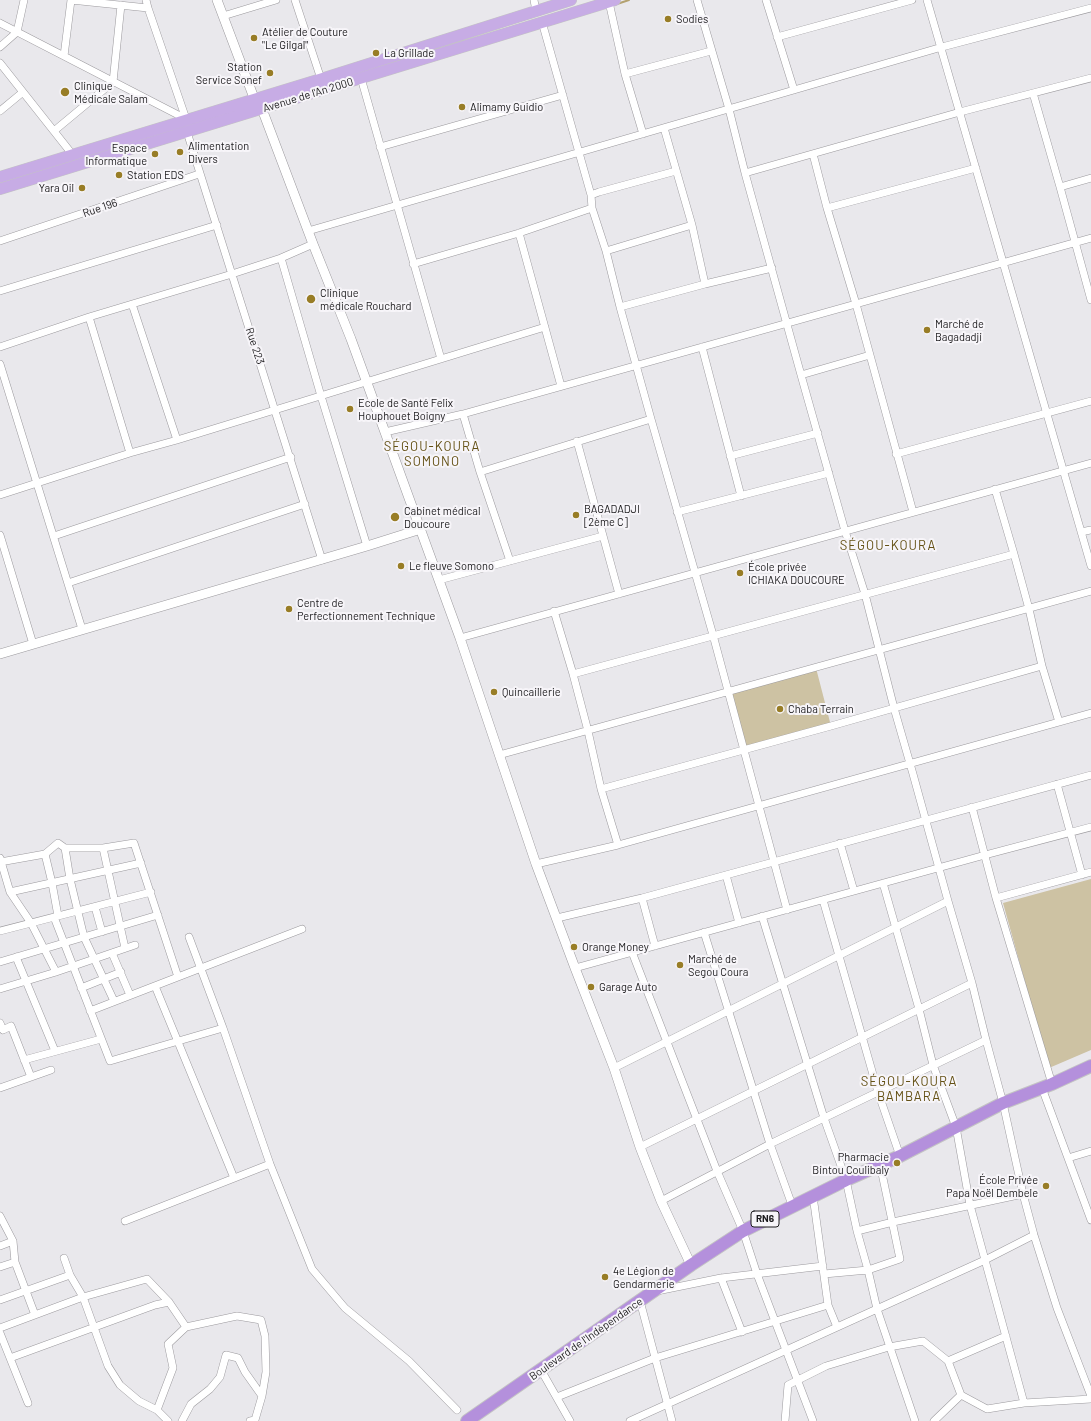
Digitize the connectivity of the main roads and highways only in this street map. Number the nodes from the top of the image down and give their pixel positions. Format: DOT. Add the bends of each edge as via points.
graph roads {
  1 [pos="571,0"];
  2 [pos="612,1"];
  3 [pos="535,5"];
  4 [pos="0,177"];
  5 [pos="0,189"];
  6 [pos="1091,1066"];
  7 [pos="467,1421"];
  1 -- 3 [label="main road, Avenue de l'An 2000"];
  2 -- 5 [label="main road, Avenue de l'An 2000"];
  3 -- 4 [label="main road, Avenue de l'An 2000" via="321,79"];
  6 -- 7 [label="highway, Boulevard de l'Indépendance / RN6" via="1004,1103 742,1231"];
}
